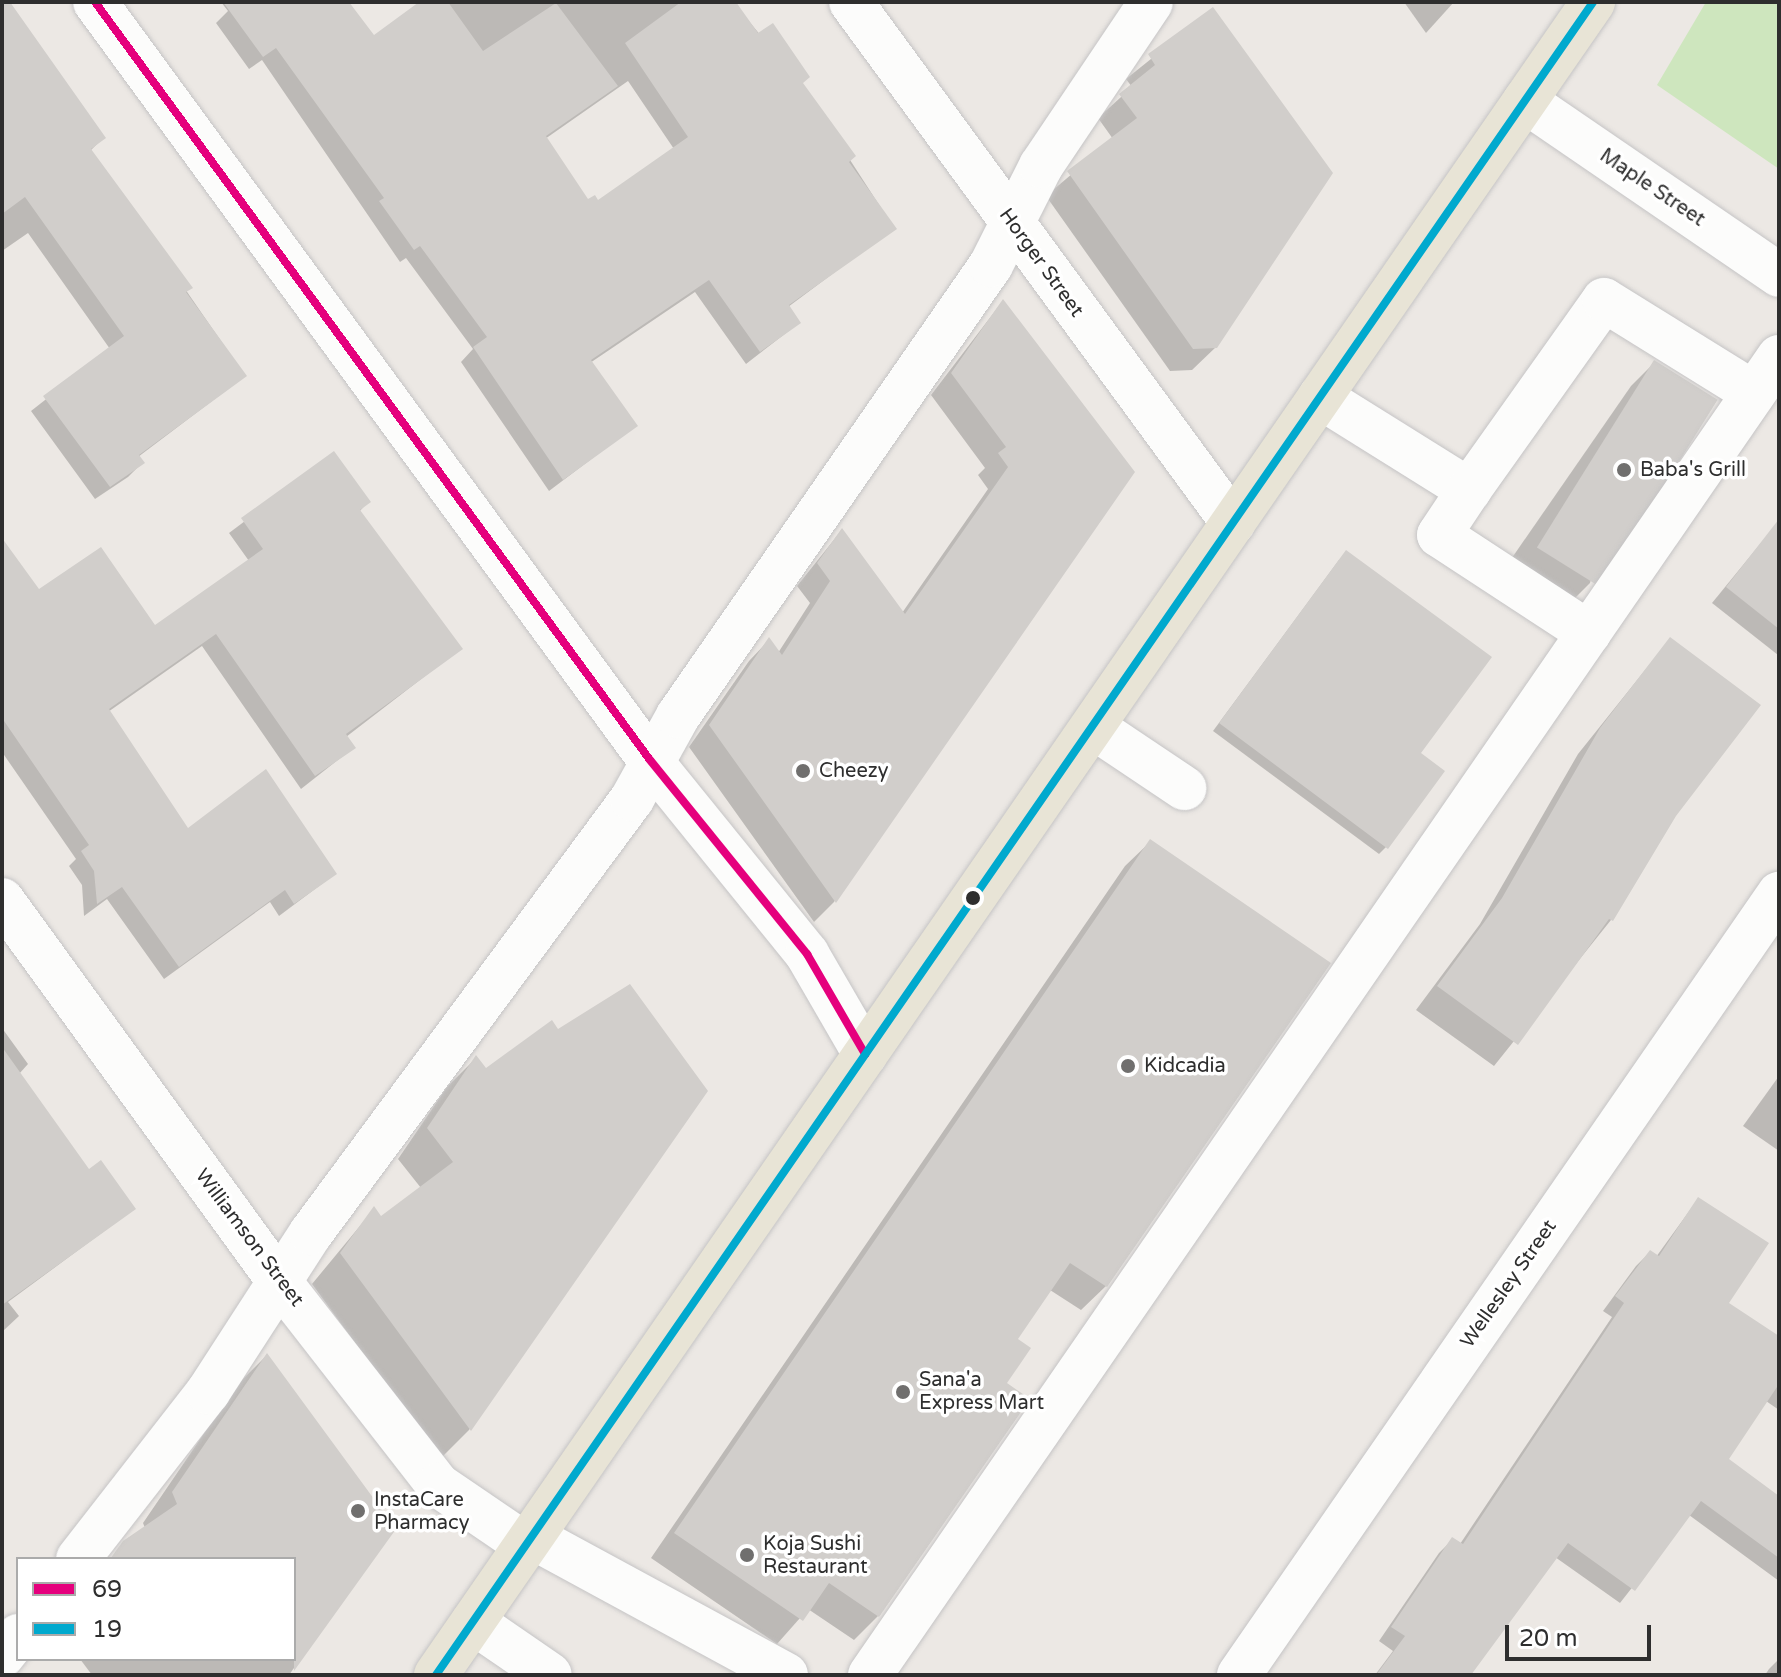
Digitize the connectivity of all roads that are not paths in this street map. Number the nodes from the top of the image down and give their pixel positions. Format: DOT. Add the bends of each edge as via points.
graph roads {
  1 [pos="95,2"];
  2 [pos="851,2"];
  3 [pos="1151,2"];
  4 [pos="1593,2"];
  5 [pos="1525,101"];
  6 [pos="1013,223"];
  7 [pos="1779,275"];
  8 [pos="1779,357"];
  9 [pos="1754,393"];
  10 [pos="1320,397"];
  11 [pos="1469,490"];
  12 [pos="1233,523"];
  13 [pos="1589,633"];
  14 [pos="1093,727"];
  15 [pos="650,760"];
  16 [pos="1184,788"];
  17 [pos="1779,894"];
  18 [pos="2,900"];
  19 [pos="865,1054"];
  20 [pos="280,1282"];
  21 [pos="529,1541"];
  22 [pos="80,1557"];
  23 [pos="473,1622"];
  24 [pos="16,1638"];
  25 [pos="2,1656"];
  26 [pos="436,1675"];
  27 [pos="550,1675"];
  28 [pos="786,1675"];
  29 [pos="870,1675"];
  30 [pos="1239,1675"];
  1 -- 15 [label="street"];
  2 -- 6 [label="street, Horger Street"];
  3 -- 6 [label="street" via="1041,166"];
  4 -- 5 [label="main road"];
  5 -- 7 [label="street, Maple Street"];
  5 -- 10 [label="main road"];
  6 -- 12 [label="street, Horger Street"];
  6 -- 15 [label="street" via="991,265"];
  8 -- 9 [label="street"];
  9 -- 11 [label="street" via="1604,300"];
  9 -- 13 [label="street"];
  10 -- 11 [label="street"];
  10 -- 12 [label="main road"];
  11 -- 13 [label="street" via="1439,535"];
  12 -- 14 [label="main road"];
  13 -- 29 [label="street"];
  14 -- 16 [label="street"];
  14 -- 19 [label="main road"];
  15 -- 19 [label="street" via="807,954"];
  15 -- 20 [label="street" via="632,799"];
  17 -- 30 [label="street, Wellesley Street"];
  18 -- 20 [label="street, Williamson Street"];
  19 -- 21 [label="main road"];
  20 -- 21 [label="street, Williamson Street" via="438,1485"];
  20 -- 22 [label="street" via="208,1392"];
  21 -- 23 [label="main road"];
  21 -- 28 [label="street, Williamson Street"];
  23 -- 26 [label="main road"];
  23 -- 27 [label="street"];
  24 -- 25 [label="street"];
}
